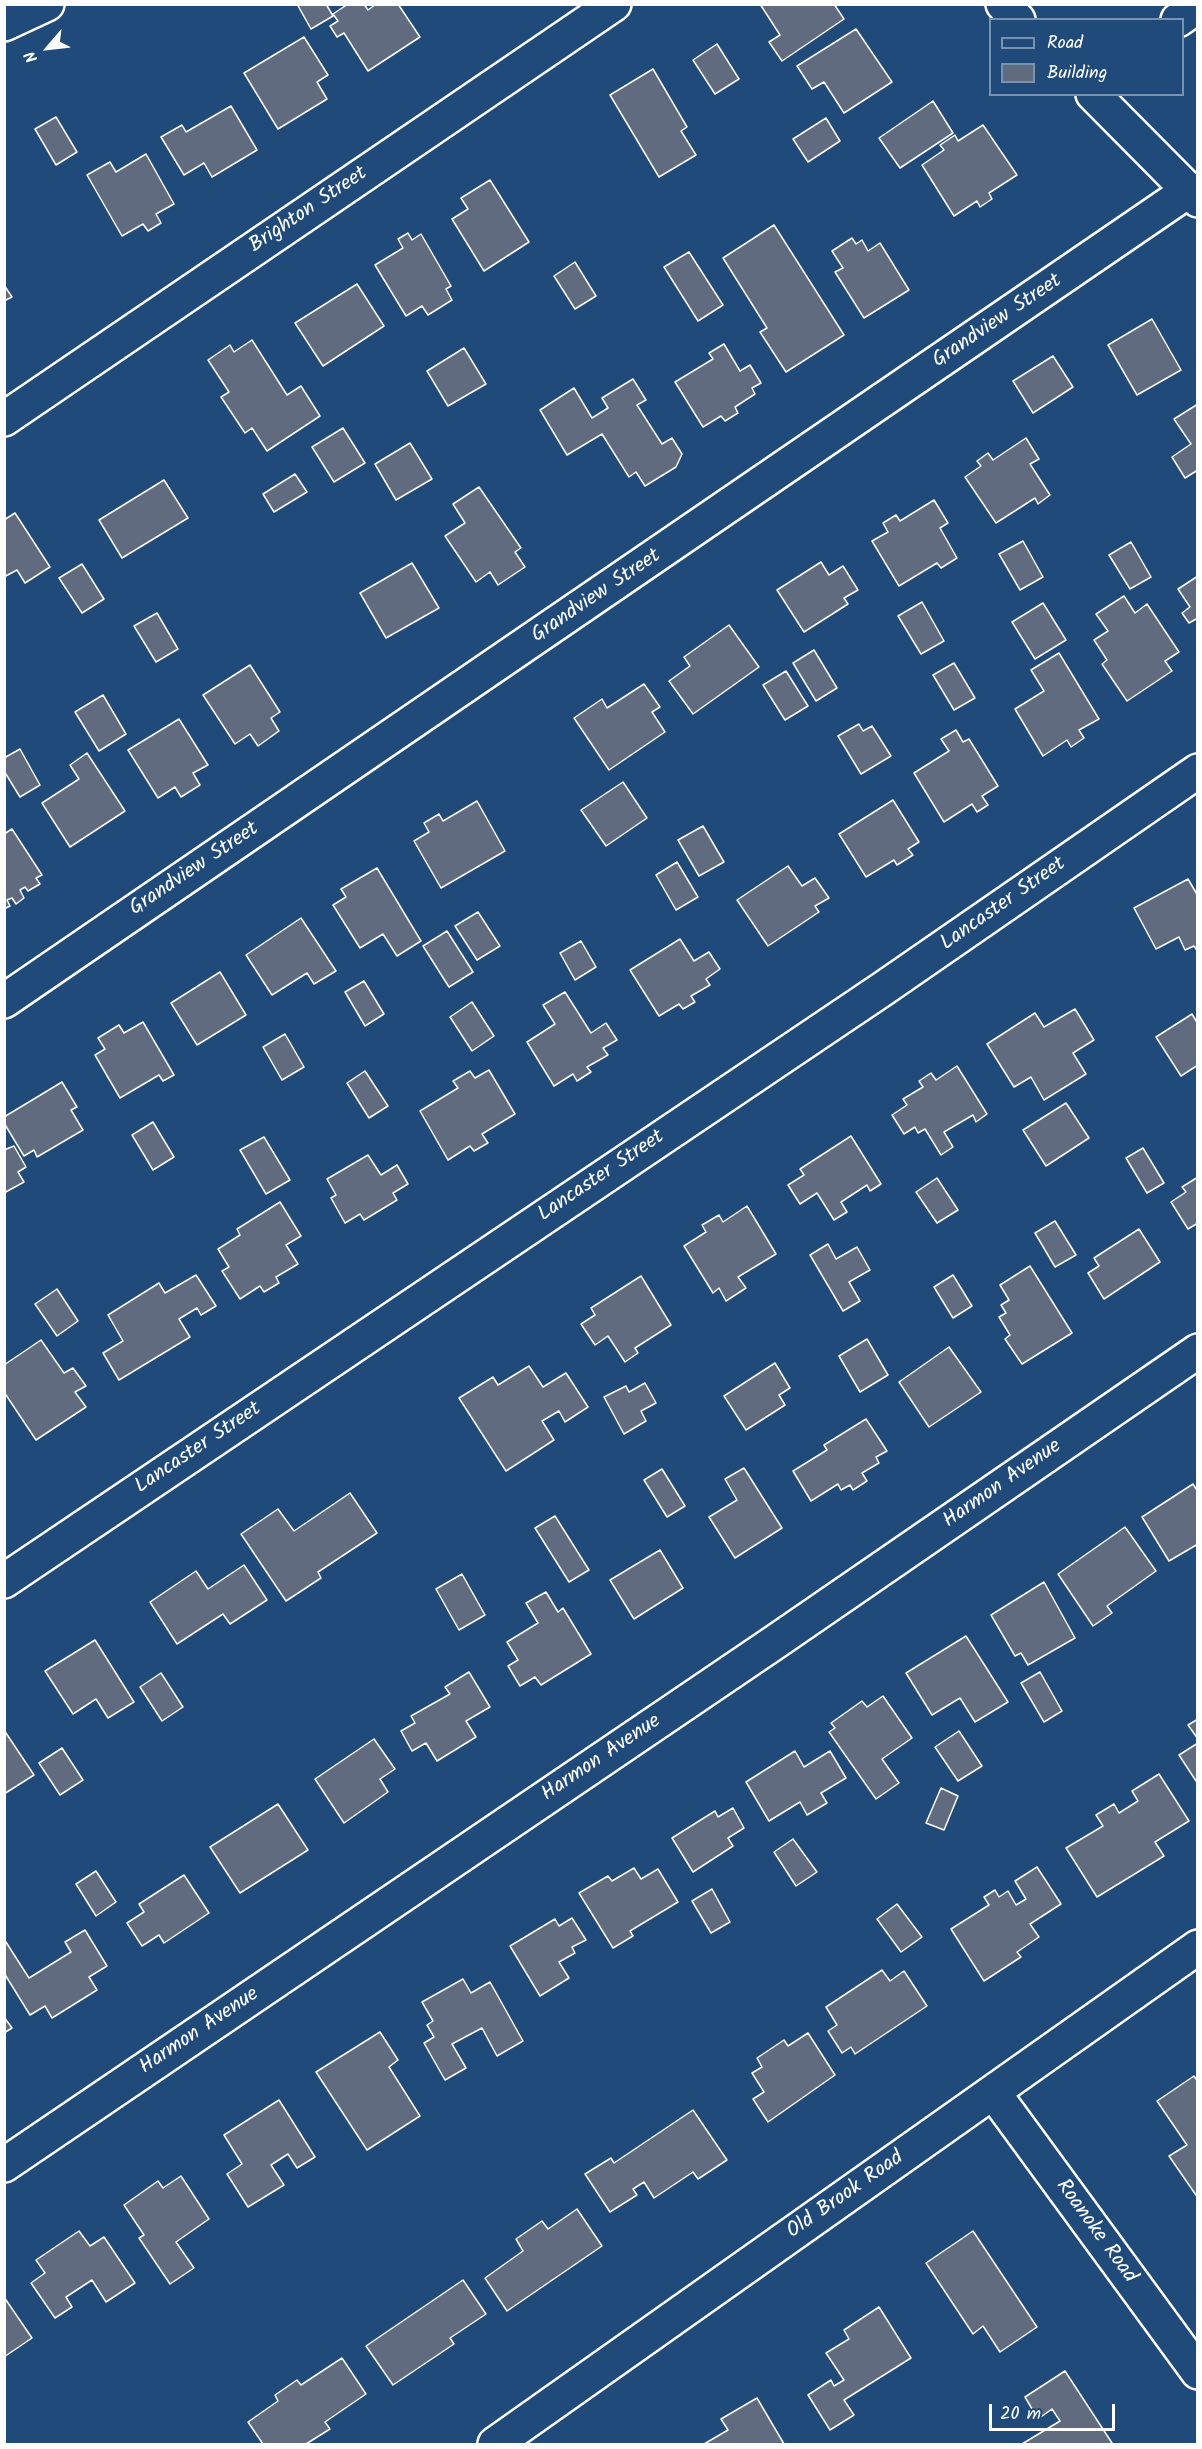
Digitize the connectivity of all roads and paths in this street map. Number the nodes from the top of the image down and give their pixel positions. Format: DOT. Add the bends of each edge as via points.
graph roads {
  1 [pos="47,4"];
  2 [pos="614,4"];
  3 [pos="1003,4"];
  4 [pos="1197,6"];
  5 [pos="1016,18"];
  6 [pos="1181,18"];
  7 [pos="4,24"];
  8 [pos="1095,96"];
  9 [pos="1193,196"];
  10 [pos="4,419"];
  11 [pos="1197,771"];
  12 [pos="4,1001"];
  13 [pos="1197,1351"];
  14 [pos="4,1581"];
  15 [pos="1197,1947"];
  16 [pos="993,2092"];
  17 [pos="4,2165"];
  18 [pos="1197,2372"];
  19 [pos="495,2445"];
  1 -- 7 [label="street"];
  2 -- 10 [label="street, Brighton Street"];
  3 -- 5 [label="street"];
  4 -- 6 [label="street"];
  8 -- 9 [label="street"];
  9 -- 12 [label="street, Grandview Street"];
  11 -- 14 [label="street, Lancaster Street" via="874,995"];
  13 -- 17 [label="street, Harmon Avenue"];
  15 -- 16 [label="street, Old Brook Road"];
  16 -- 18 [label="street, Roanoke Road"];
  16 -- 19 [label="street, Old Brook Road"];
}
